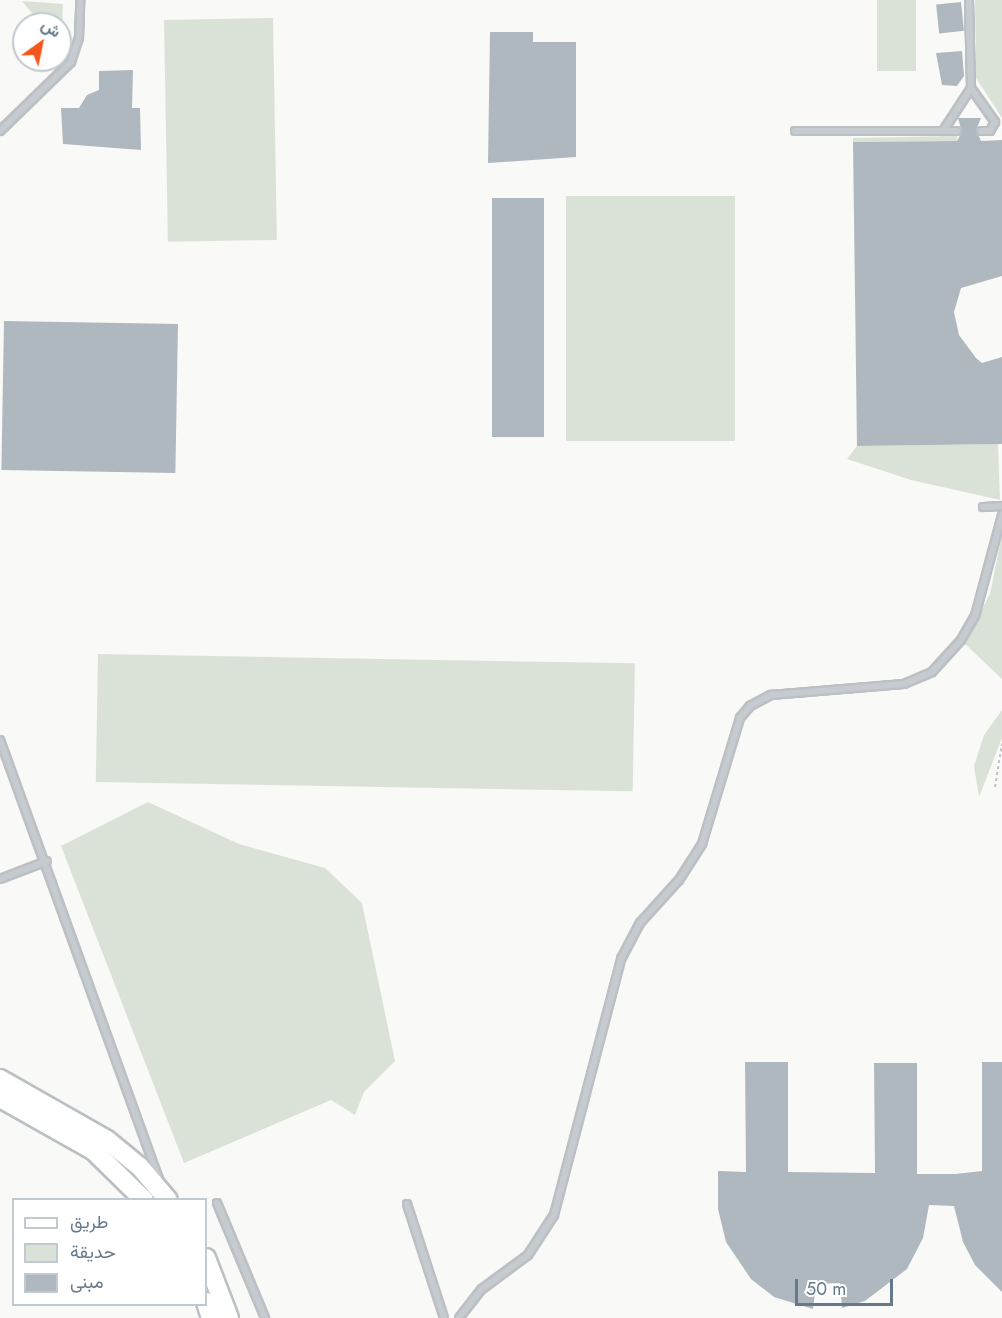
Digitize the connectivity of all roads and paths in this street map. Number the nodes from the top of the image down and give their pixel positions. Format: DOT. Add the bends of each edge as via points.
graph roads {
  1 [pos="80,0"];
  2 [pos="969,0"];
  3 [pos="971,88"];
  4 [pos="0,130"];
  5 [pos="981,130"];
  6 [pos="795,131"];
  7 [pos="943,131"];
  8 [pos="957,131"];
  9 [pos="1002,506"];
  10 [pos="983,507"];
  11 [pos="1002,515"];
  12 [pos="0,740"];
  13 [pos="1002,744"];
  14 [pos="995,787"];
  15 [pos="47,861"];
  16 [pos="0,879"];
  17 [pos="0,1079"];
  18 [pos="0,1098"];
  19 [pos="142,1198"];
  20 [pos="167,1198"];
  21 [pos="217,1203"];
  22 [pos="407,1204"];
  23 [pos="207,1261"];
  24 [pos="229,1318"];
  25 [pos="265,1318"];
  26 [pos="444,1318"];
  27 [pos="459,1318"];
  1 -- 4 [label="lane" via="79,38 71,62"];
  2 -- 3 [label="lane"];
  3 -- 5 [label="lane" via="995,122 990,130"];
  3 -- 7 [label="lane"];
  6 -- 7 [label="lane"];
  7 -- 8 [label="lane"];
  9 -- 10 [label="lane"];
  11 -- 27 [label="lane" via="975,616 961,640 926,676 904,684 771,695 750,706 740,718 702,844 679,880 640,922 621,959 554,1215 528,1255 482,1289"];
  12 -- 15 [label="lane"];
  13 -- 14 [label="path"];
  15 -- 16 [label="lane"];
  15 -- 20 [label="lane"];
  17 -- 20 [label="main road" via="107,1140"];
  18 -- 19 [label="main road" via="94,1151"];
  21 -- 25 [label="lane"];
  22 -- 26 [label="lane"];
  23 -- 24 [label="main road"];
}
